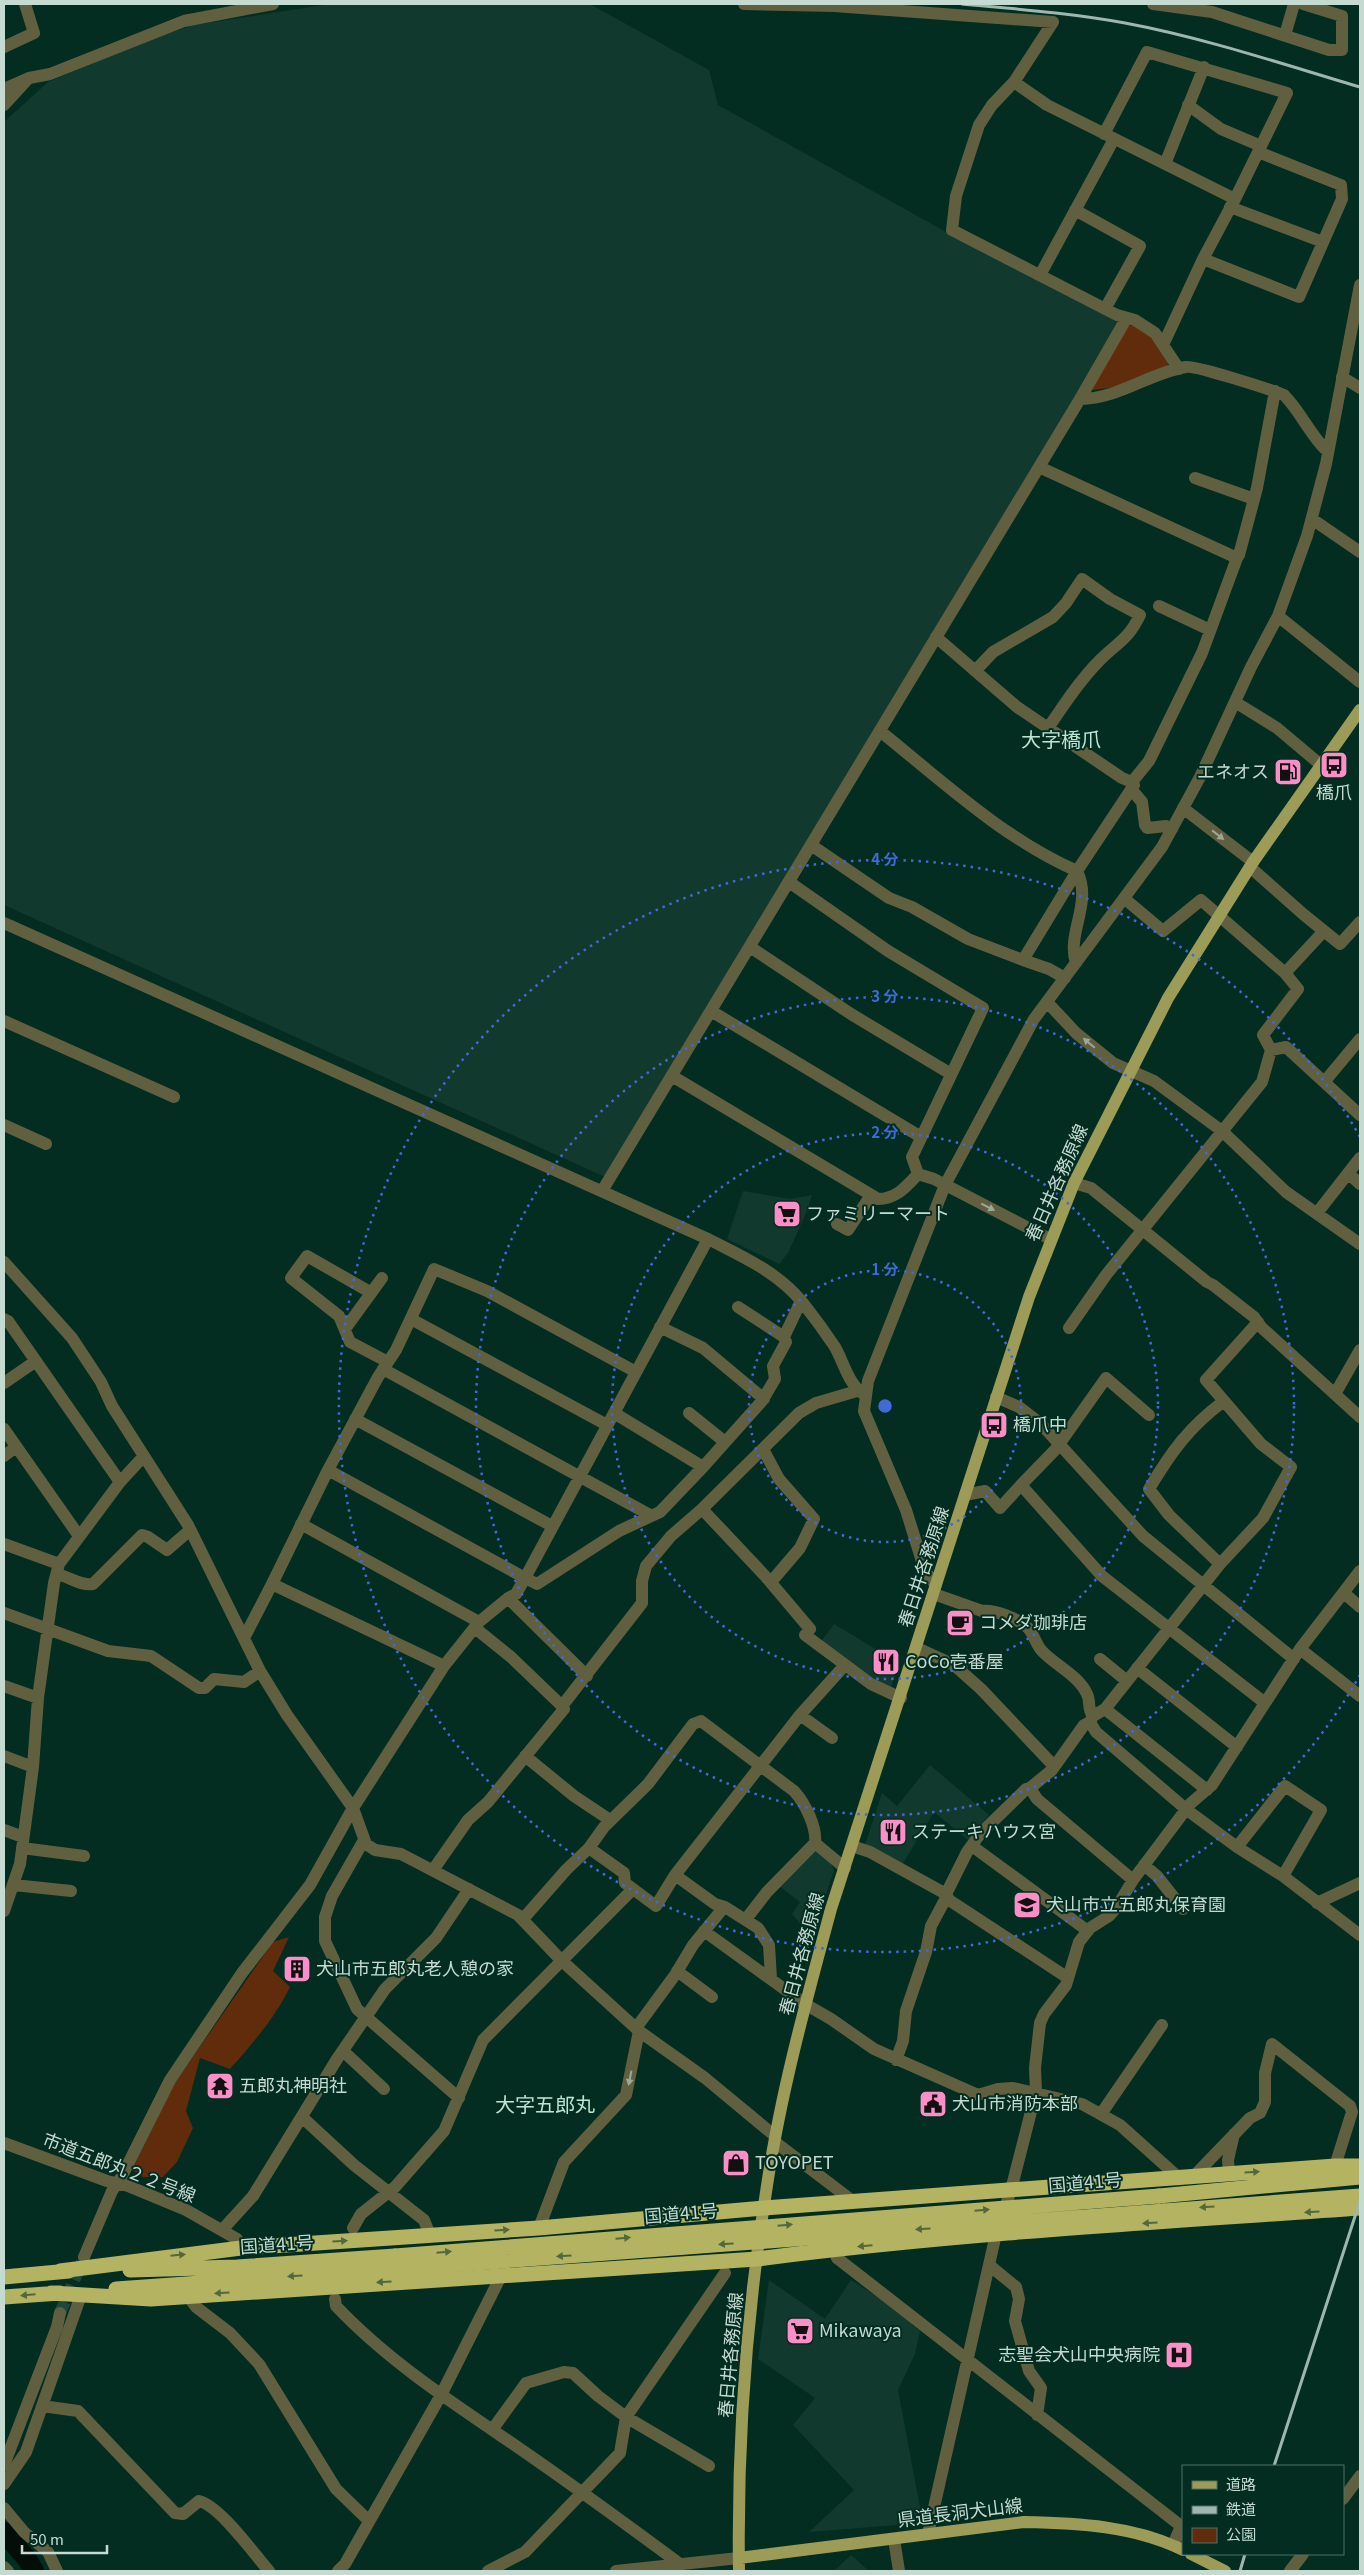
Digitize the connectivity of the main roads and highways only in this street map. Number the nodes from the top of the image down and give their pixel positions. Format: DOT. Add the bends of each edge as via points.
graph roads {
  1 [pos="1360,710"];
  2 [pos="1360,2166"];
  3 [pos="1360,2177"];
  4 [pos="1360,2196"];
  5 [pos="764,2208"];
  6 [pos="1360,2208"];
  7 [pos="757,2259"];
  8 [pos="396,2262"];
  9 [pos="60,2272"];
  10 [pos="4,2277"];
  11 [pos="51,2294"];
  12 [pos="4,2297"];
  13 [pos="1178,2547"];
  14 [pos="1193,2555"];
  15 [pos="739,2558"];
  16 [pos="740,2571"];
  17 [pos="1226,2571"];
  1 -- 5 [label="main road, 春日井各務原線" via="1252,865 1168,998 1129,1070 1050,1239 845,1868 805,2004 775,2139"];
  5 -- 2 [label="highway, one-way"];
  8 -- 3 [label="highway, 国道41号, one-way, bridge"];
  4 -- 8 [label="highway, 国道41号, one-way, bridge"];
  5 -- 7 [label="main road, 春日井各務原線"];
  9 -- 5 [label="highway, one-way" via="241,2248 540,2228"];
  6 -- 7 [label="highway, one-way" via="996,2234"];
  7 -- 11 [label="highway, one-way" via="151,2299"];
  7 -- 15 [label="main road, 春日井各務原線" via="749,2321 741,2447"];
  8 -- 9 [label="highway, 国道41号"];
  8 -- 11 [label="highway, 国道41号, one-way"];
  9 -- 10 [label="highway, 国道41号"];
  11 -- 12 [label="highway, 国道41号, one-way"];
  13 -- 15 [label="main road, 県道長洞犬山線" via="1124,2531 1070,2523 1024,2522"];
  14 -- 17 [label="main road"];
  15 -- 16 [label="main road, 春日井各務原線"];
}
